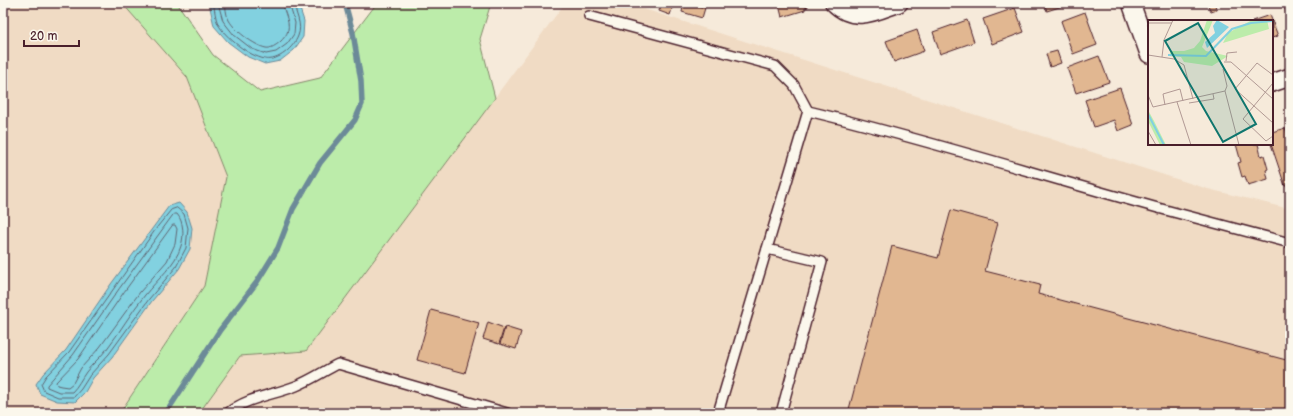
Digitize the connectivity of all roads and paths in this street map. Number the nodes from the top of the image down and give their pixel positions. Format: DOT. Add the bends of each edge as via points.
graph roads {
  1 [pos="834,3"];
  2 [pos="899,3"];
  3 [pos="1131,3"];
  4 [pos="589,16"];
  5 [pos="1148,51"];
  6 [pos="1290,77"];
  7 [pos="1273,83"];
  8 [pos="808,111"];
  9 [pos="1290,243"];
  10 [pos="767,249"];
  11 [pos="228,413"];
  12 [pos="507,413"];
  13 [pos="718,413"];
  14 [pos="781,413"];
  1 -- 2 [label="street" via="842,10 859,16"];
  3 -- 5 [label="street"];
  4 -- 8 [label="lane" via="775,66 794,85"];
  6 -- 7 [label="street"];
  8 -- 9 [label="lane"];
  8 -- 10 [label="lane"];
  10 -- 13 [label="lane"];
  10 -- 14 [label="lane" via="822,262"];
  11 -- 12 [label="lane" via="252,400 296,386 338,364"];
}
